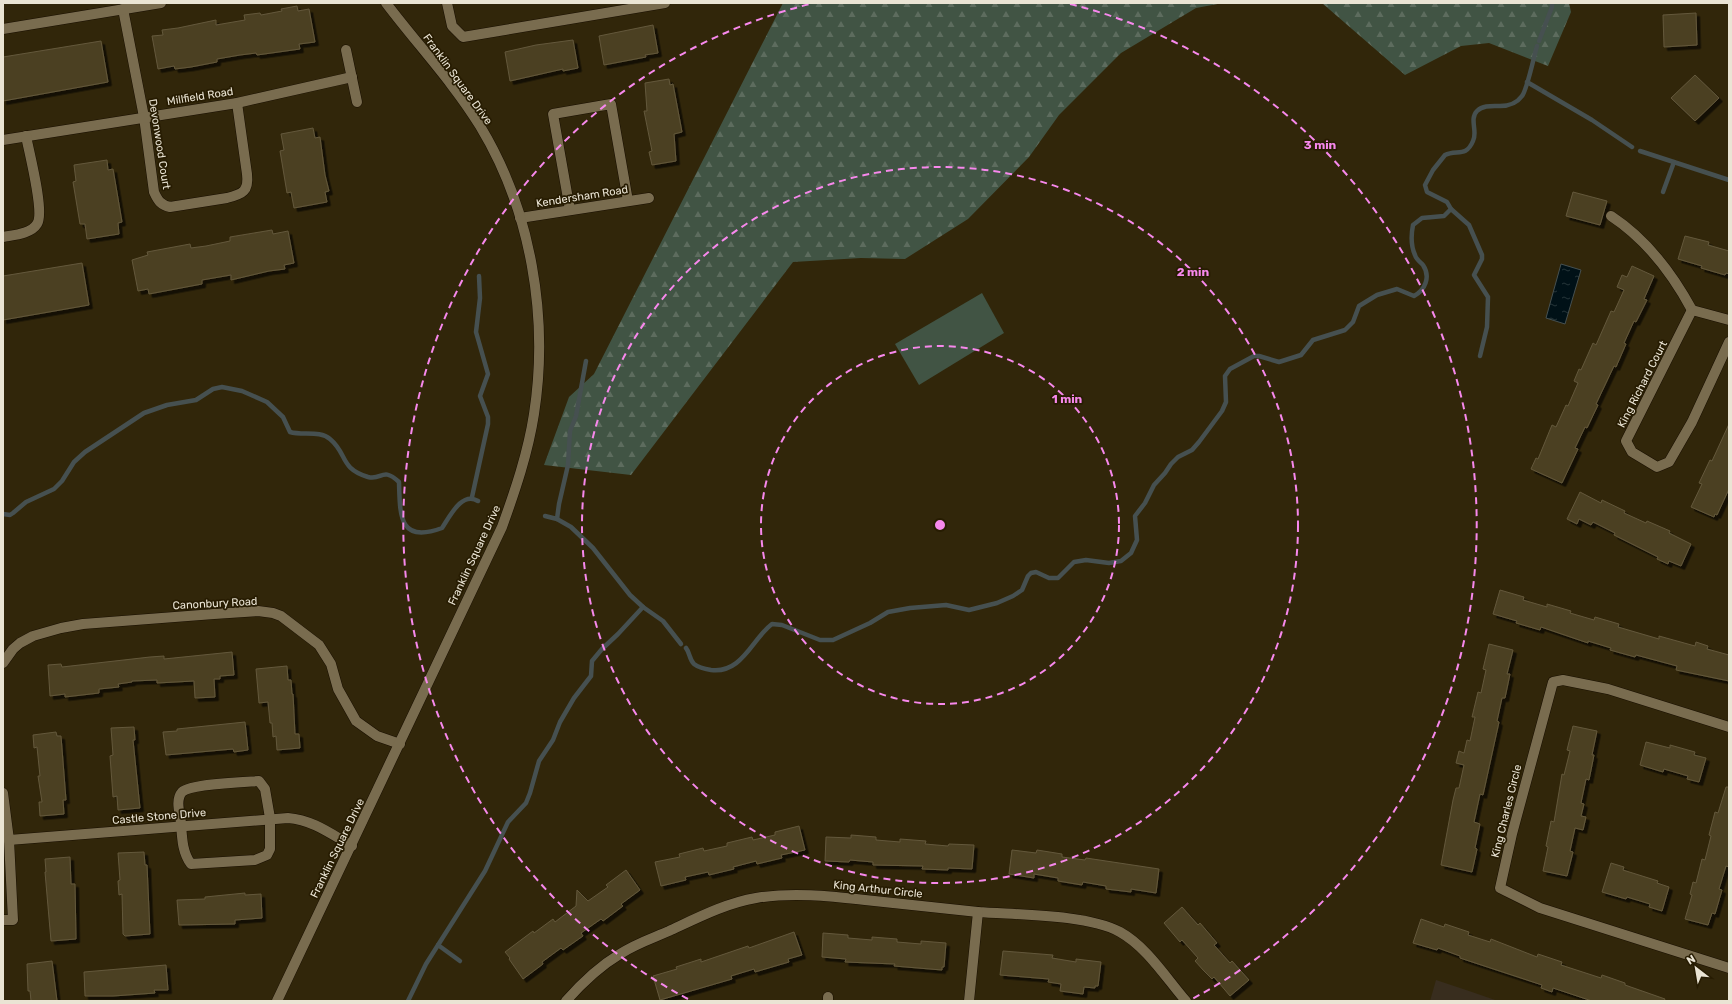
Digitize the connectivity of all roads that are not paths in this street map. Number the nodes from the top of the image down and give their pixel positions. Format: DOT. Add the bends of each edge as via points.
graph roads {
  1 [pos="161,3"];
  2 [pos="386,3"];
  3 [pos="447,3"];
  4 [pos="665,3"];
  5 [pos="123,9"];
  6 [pos="3,29"];
  7 [pos="346,50"];
  8 [pos="352,77"];
  9 [pos="357,102"];
  10 [pos="237,103"];
  11 [pos="144,117"];
  12 [pos="26,136"];
  13 [pos="3,140"];
  14 [pos="649,198"];
  15 [pos="628,201"];
  16 [pos="570,210"];
  17 [pos="1611,216"];
  18 [pos="520,218"];
  19 [pos="3,237"];
  20 [pos="1692,310"];
  21 [pos="1729,320"];
  22 [pos="1729,342"];
  23 [pos="3,663"];
  24 [pos="1729,727"];
  25 [pos="400,744"];
  26 [pos="3,793"];
  27 [pos="270,818"];
  28 [pos="181,826"];
  29 [pos="9,840"];
  30 [pos="352,846"];
  31 [pos="978,912"];
  32 [pos="3,920"];
  33 [pos="1729,968"];
  34 [pos="277,1001"];
  35 [pos="566,1001"];
  36 [pos="969,1001"];
  37 [pos="1186,1001"];
  1 -- 5 [label="street"];
  2 -- 18 [label="street, Franklin Square Drive" via="479,125 510,187"];
  3 -- 4 [label="street" via="452,26 463,36"];
  5 -- 6 [label="street"];
  5 -- 11 [label="street, Devonwood Court"];
  7 -- 8 [label="street"];
  8 -- 9 [label="street"];
  8 -- 10 [label="street, Millfield Road"];
  10 -- 11 [label="street, Millfield Road"];
  10 -- 11 [label="street, Devonwood Court" via="247,187 236,196 170,207 159,202 154,192"];
  11 -- 12 [label="street, Millfield Road"];
  12 -- 13 [label="street, Millfield Road"];
  12 -- 19 [label="street" via="39,206 39,219 34,228 28,231"];
  14 -- 15 [label="street, Kendersham Road"];
  15 -- 16 [label="street, Kendersham Road"];
  15 -- 16 [label="street" via="611,104 552,114"];
  16 -- 18 [label="street, Kendersham Road"];
  17 -- 20 [label="street" via="1625,225 1658,258"];
  18 -- 25 [label="street, Franklin Square Drive" via="533,271 539,340 534,414 528,444 522,470 502,527"];
  20 -- 21 [label="street"];
  20 -- 22 [label="street, King Richard Court" via="1626,441 1632,452 1657,467 1669,462 1692,422"];
  23 -- 25 [label="street, Canonbury Road" via="20,643 61,628 214,614 258,611 273,613 281,616 319,646 331,664 338,689 356,720 378,736"];
  24 -- 33 [label="street, King Charles Circle" via="1608,689 1563,680 1553,682 1500,888 1540,908"];
  25 -- 30 [label="street, Franklin Square Drive"];
  26 -- 29 [label="street"];
  27 -- 28 [label="street, Castle Stone Drive"];
  27 -- 28 [label="street" via="265,789 258,781 193,787 182,792 178,800"];
  27 -- 28 [label="street" via="270,849 267,855 255,860 191,864 185,856"];
  27 -- 30 [label="street, Castle Stone Drive" via="299,819 314,824"];
  28 -- 29 [label="street, Castle Stone Drive"];
  29 -- 32 [label="street" via="13,920"];
  30 -- 34 [label="street, Franklin Square Drive"];
  31 -- 35 [label="street, King Arthur Circle" via="829,896 786,894 754,898 725,906 625,951 593,974"];
  31 -- 36 [label="street"];
  31 -- 37 [label="street, King Arthur Circle" via="1074,920 1105,926 1134,942"];
}
